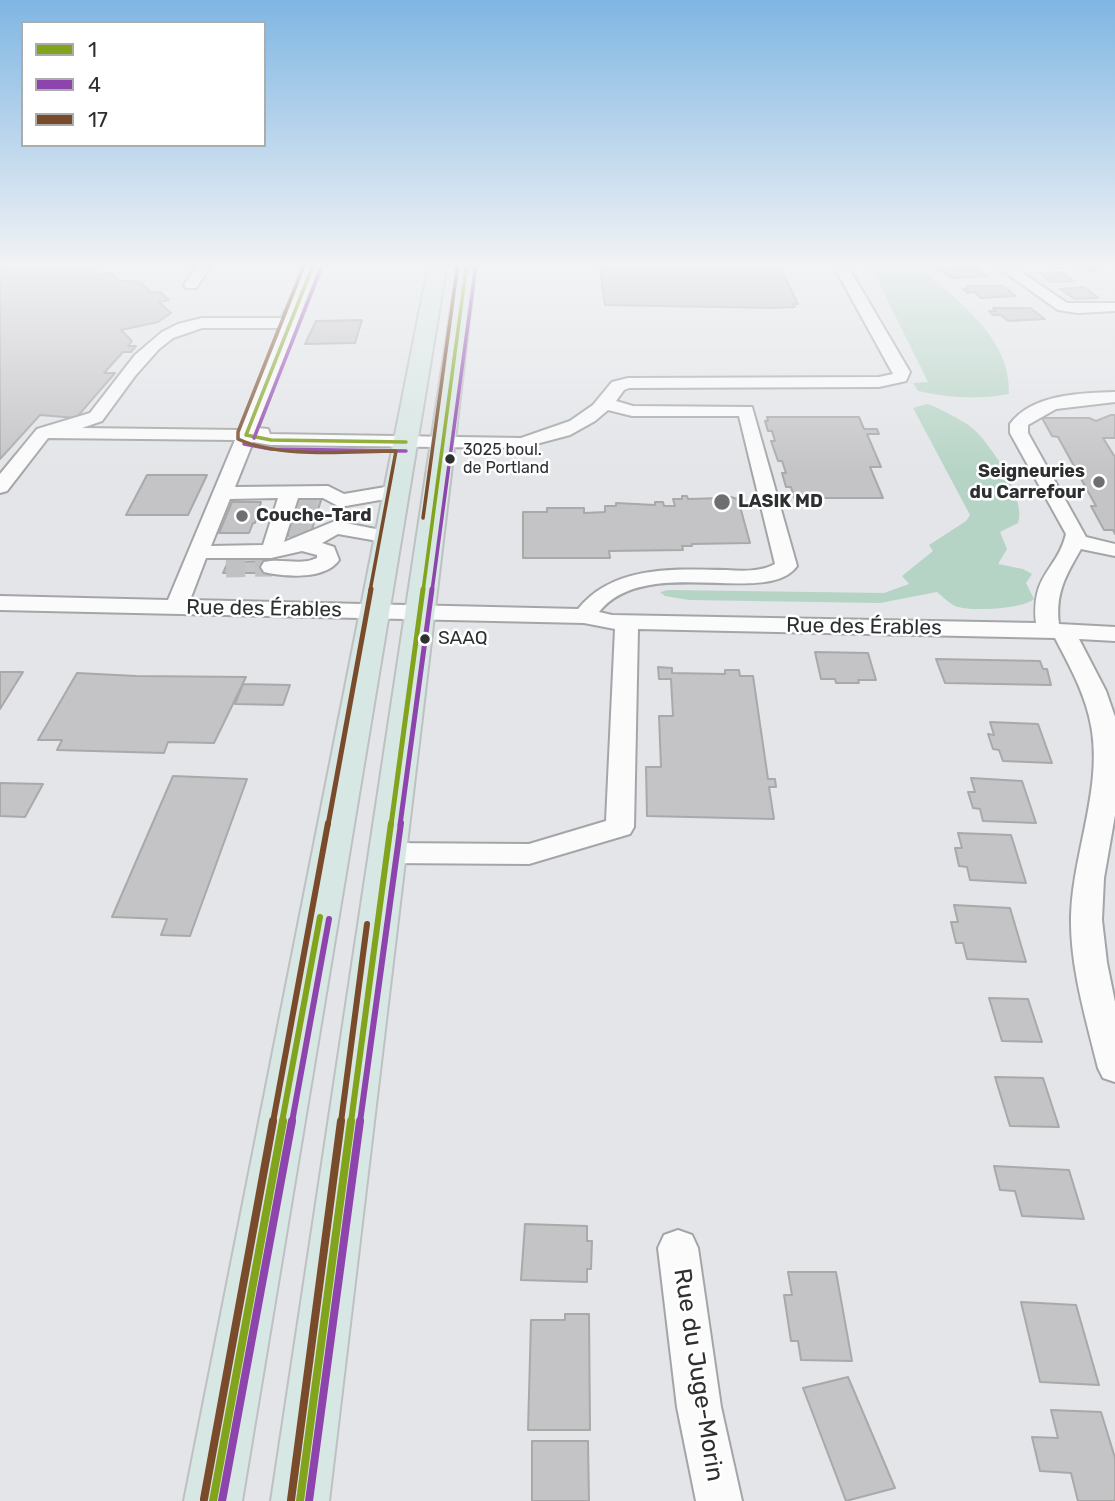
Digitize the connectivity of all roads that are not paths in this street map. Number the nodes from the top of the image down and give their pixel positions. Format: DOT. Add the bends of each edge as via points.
graph roads {
  1 [pos="167,333"];
  2 [pos="285,333"];
  3 [pos="433,333"];
  4 [pos="450,333"];
  5 [pos="879,333"];
  6 [pos="1115,397"];
  7 [pos="607,404"];
  8 [pos="43,433"];
  9 [pos="246,435"];
  10 [pos="425,437"];
  11 [pos="0,487"];
  12 [pos="397,491"];
  13 [pos="223,493"];
  14 [pos="288,515"];
  15 [pos="326,520"];
  16 [pos="389,537"];
  17 [pos="1075,541"];
  18 [pos="1114,557"];
  19 [pos="271,560"];
  20 [pos="195,561"];
  21 [pos="226,568"];
  22 [pos="0,603"];
  23 [pos="176,607"];
  24 [pos="584,615"];
  25 [pos="0,616"];
  26 [pos="374,618"];
  27 [pos="418,619"];
  28 [pos="620,622"];
  29 [pos="1056,631"];
  30 [pos="1115,634"];
  31 [pos="386,853"];
  32 [pos="1115,1068"];
  33 [pos="678,1248"];
  34 [pos="213,1501"];
  35 [pos="300,1501"];
  36 [pos="719,1501"];
  1 -- 8 [label="street" via="146,351 96,416"];
  2 -- 9 [label="street"];
  3 -- 10 [label="main road"];
  4 -- 10 [label="main road"];
  5 -- 7 [label="street" via="901,377 879,382 628,383 618,386"];
  6 -- 17 [label="street" via="1068,401 1029,414 1018,424 1074,527"];
  7 -- 10 [label="street" via="568,429 521,443"];
  7 -- 24 [label="street" via="632,411 746,411 786,566 756,576 657,578 605,594"];
  8 -- 9 [label="street"];
  8 -- 11 [label="street"];
  9 -- 10 [label="street" via="271,440"];
  9 -- 13 [label="street"];
  10 -- 12 [label="main road"];
  10 -- 27 [label="main road"];
  12 -- 15 [label="street"];
  12 -- 16 [label="main road"];
  13 -- 14 [label="street"];
  13 -- 20 [label="street"];
  14 -- 15 [label="street" via="328,492"];
  14 -- 19 [label="street"];
  15 -- 16 [label="street"];
  15 -- 19 [label="street" via="328,559 321,565"];
  16 -- 26 [label="main road"];
  17 -- 18 [label="street"];
  17 -- 29 [label="street" via="1048,590 1046,613"];
  19 -- 20 [label="street"];
  20 -- 21 [label="street"];
  20 -- 23 [label="street"];
  22 -- 23 [label="street, Rue des Érables"];
  23 -- 26 [label="street, Rue des Érables"];
  24 -- 27 [label="street, Rue des Érables"];
  24 -- 28 [label="street, Rue des Érables"];
  25 -- 26 [label="street, Rue des Érables"];
  26 -- 27 [label="street, Rue des Érables"];
  26 -- 34 [label="main road"];
  27 -- 28 [label="street, Rue des Érables" via="584,629"];
  27 -- 31 [label="main road"];
  28 -- 29 [label="street, Rue des Érables"];
  28 -- 31 [label="street" via="620,827 529,854"];
  29 -- 30 [label="street, Rue des Érables"];
  29 -- 32 [label="street" via="1090,684 1105,730 1108,761 1087,899 1092,967"];
  31 -- 35 [label="main road"];
  33 -- 36 [label="street, Rue du Juge-Morin" via="693,1372"];
}
